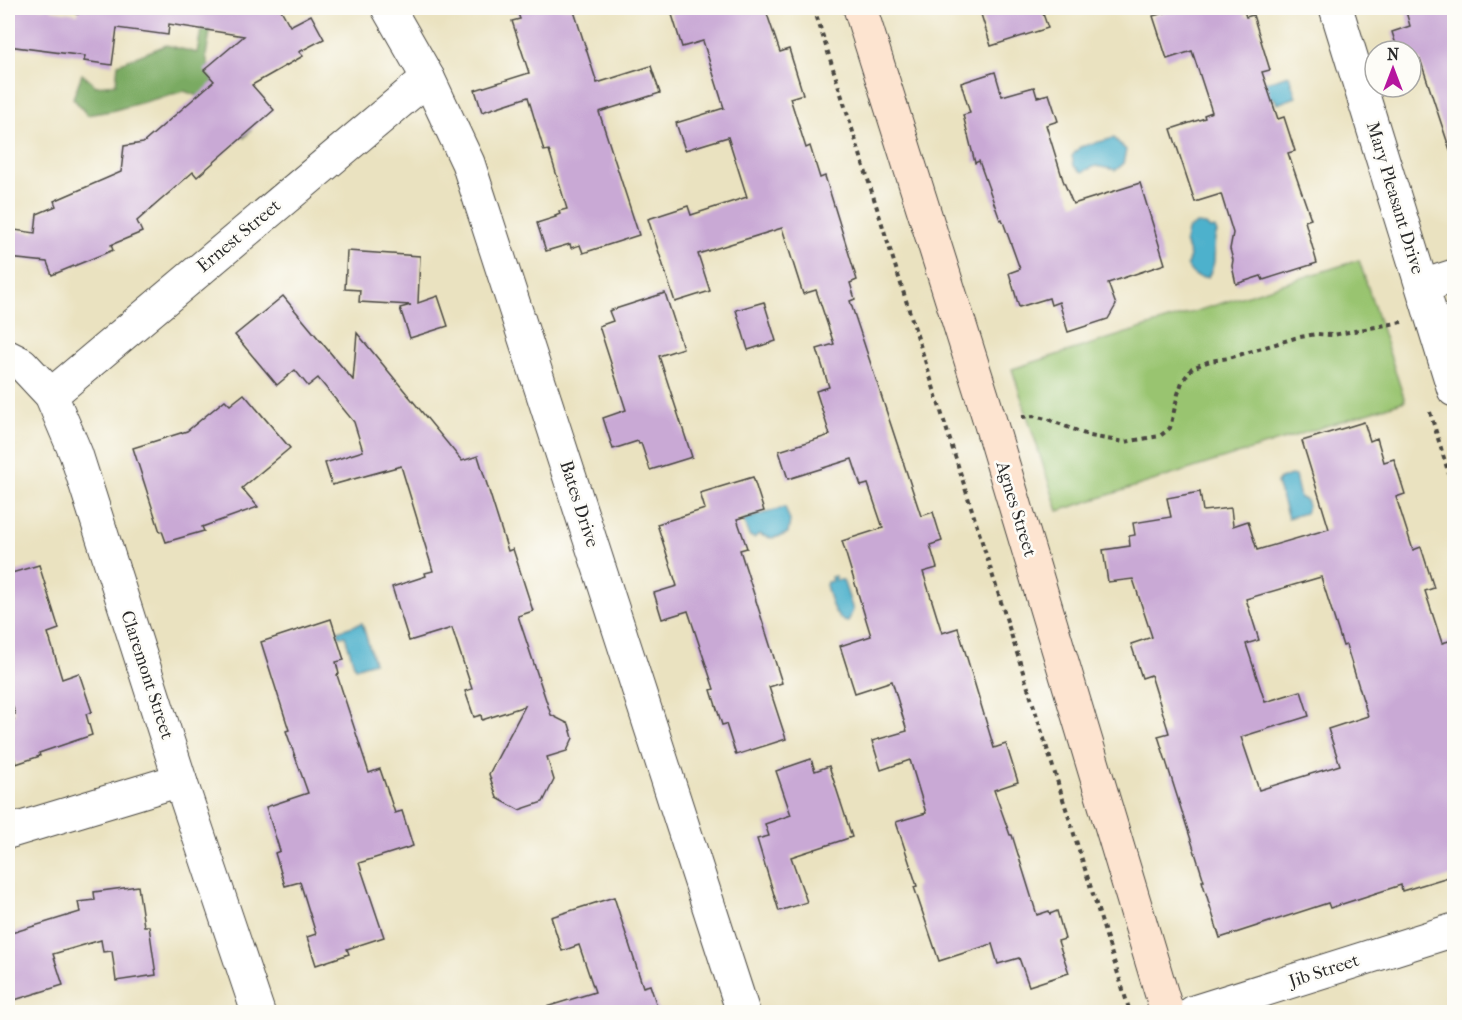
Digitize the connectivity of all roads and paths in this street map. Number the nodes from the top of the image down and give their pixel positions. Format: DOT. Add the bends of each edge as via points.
graph roads {
  1 [pos="388,8"];
  2 [pos="814,8"];
  3 [pos="860,8"];
  4 [pos="1336,8"];
  5 [pos="428,78"];
  6 [pos="1455,276"];
  7 [pos="1423,286"];
  8 [pos="1401,322"];
  9 [pos="8,357"];
  10 [pos="1455,390"];
  11 [pos="51,395"];
  12 [pos="989,418"];
  13 [pos="180,780"];
  14 [pos="8,832"];
  15 [pos="1455,930"];
  16 [pos="258,1012"];
  17 [pos="743,1012"];
  18 [pos="1130,1012"];
  19 [pos="1167,1012"];
  20 [pos="1194,1012"];
  1 -- 5 [label="street, Bates Drive"];
  2 -- 18 [label="path"];
  3 -- 12 [label="street, Agnes Street"];
  4 -- 7 [label="street, Mary Pleasant Drive"];
  5 -- 11 [label="street, Ernest Street"];
  5 -- 17 [label="street, Bates Drive" via="468,163"];
  6 -- 7 [label="street"];
  7 -- 10 [label="street, Mary Pleasant Drive"];
  8 -- 12 [label="path" via="1295,338 1192,368 1182,382 1170,428 1160,436 1124,442 1090,436 1034,416"];
  9 -- 11 [label="street, Claremont Street" via="22,364"];
  11 -- 13 [label="street, Claremont Street" via="76,454"];
  12 -- 19 [label="street, Agnes Street"];
  13 -- 14 [label="street"];
  13 -- 16 [label="street, Claremont Street"];
  15 -- 20 [label="street, Jib Street"];
}
